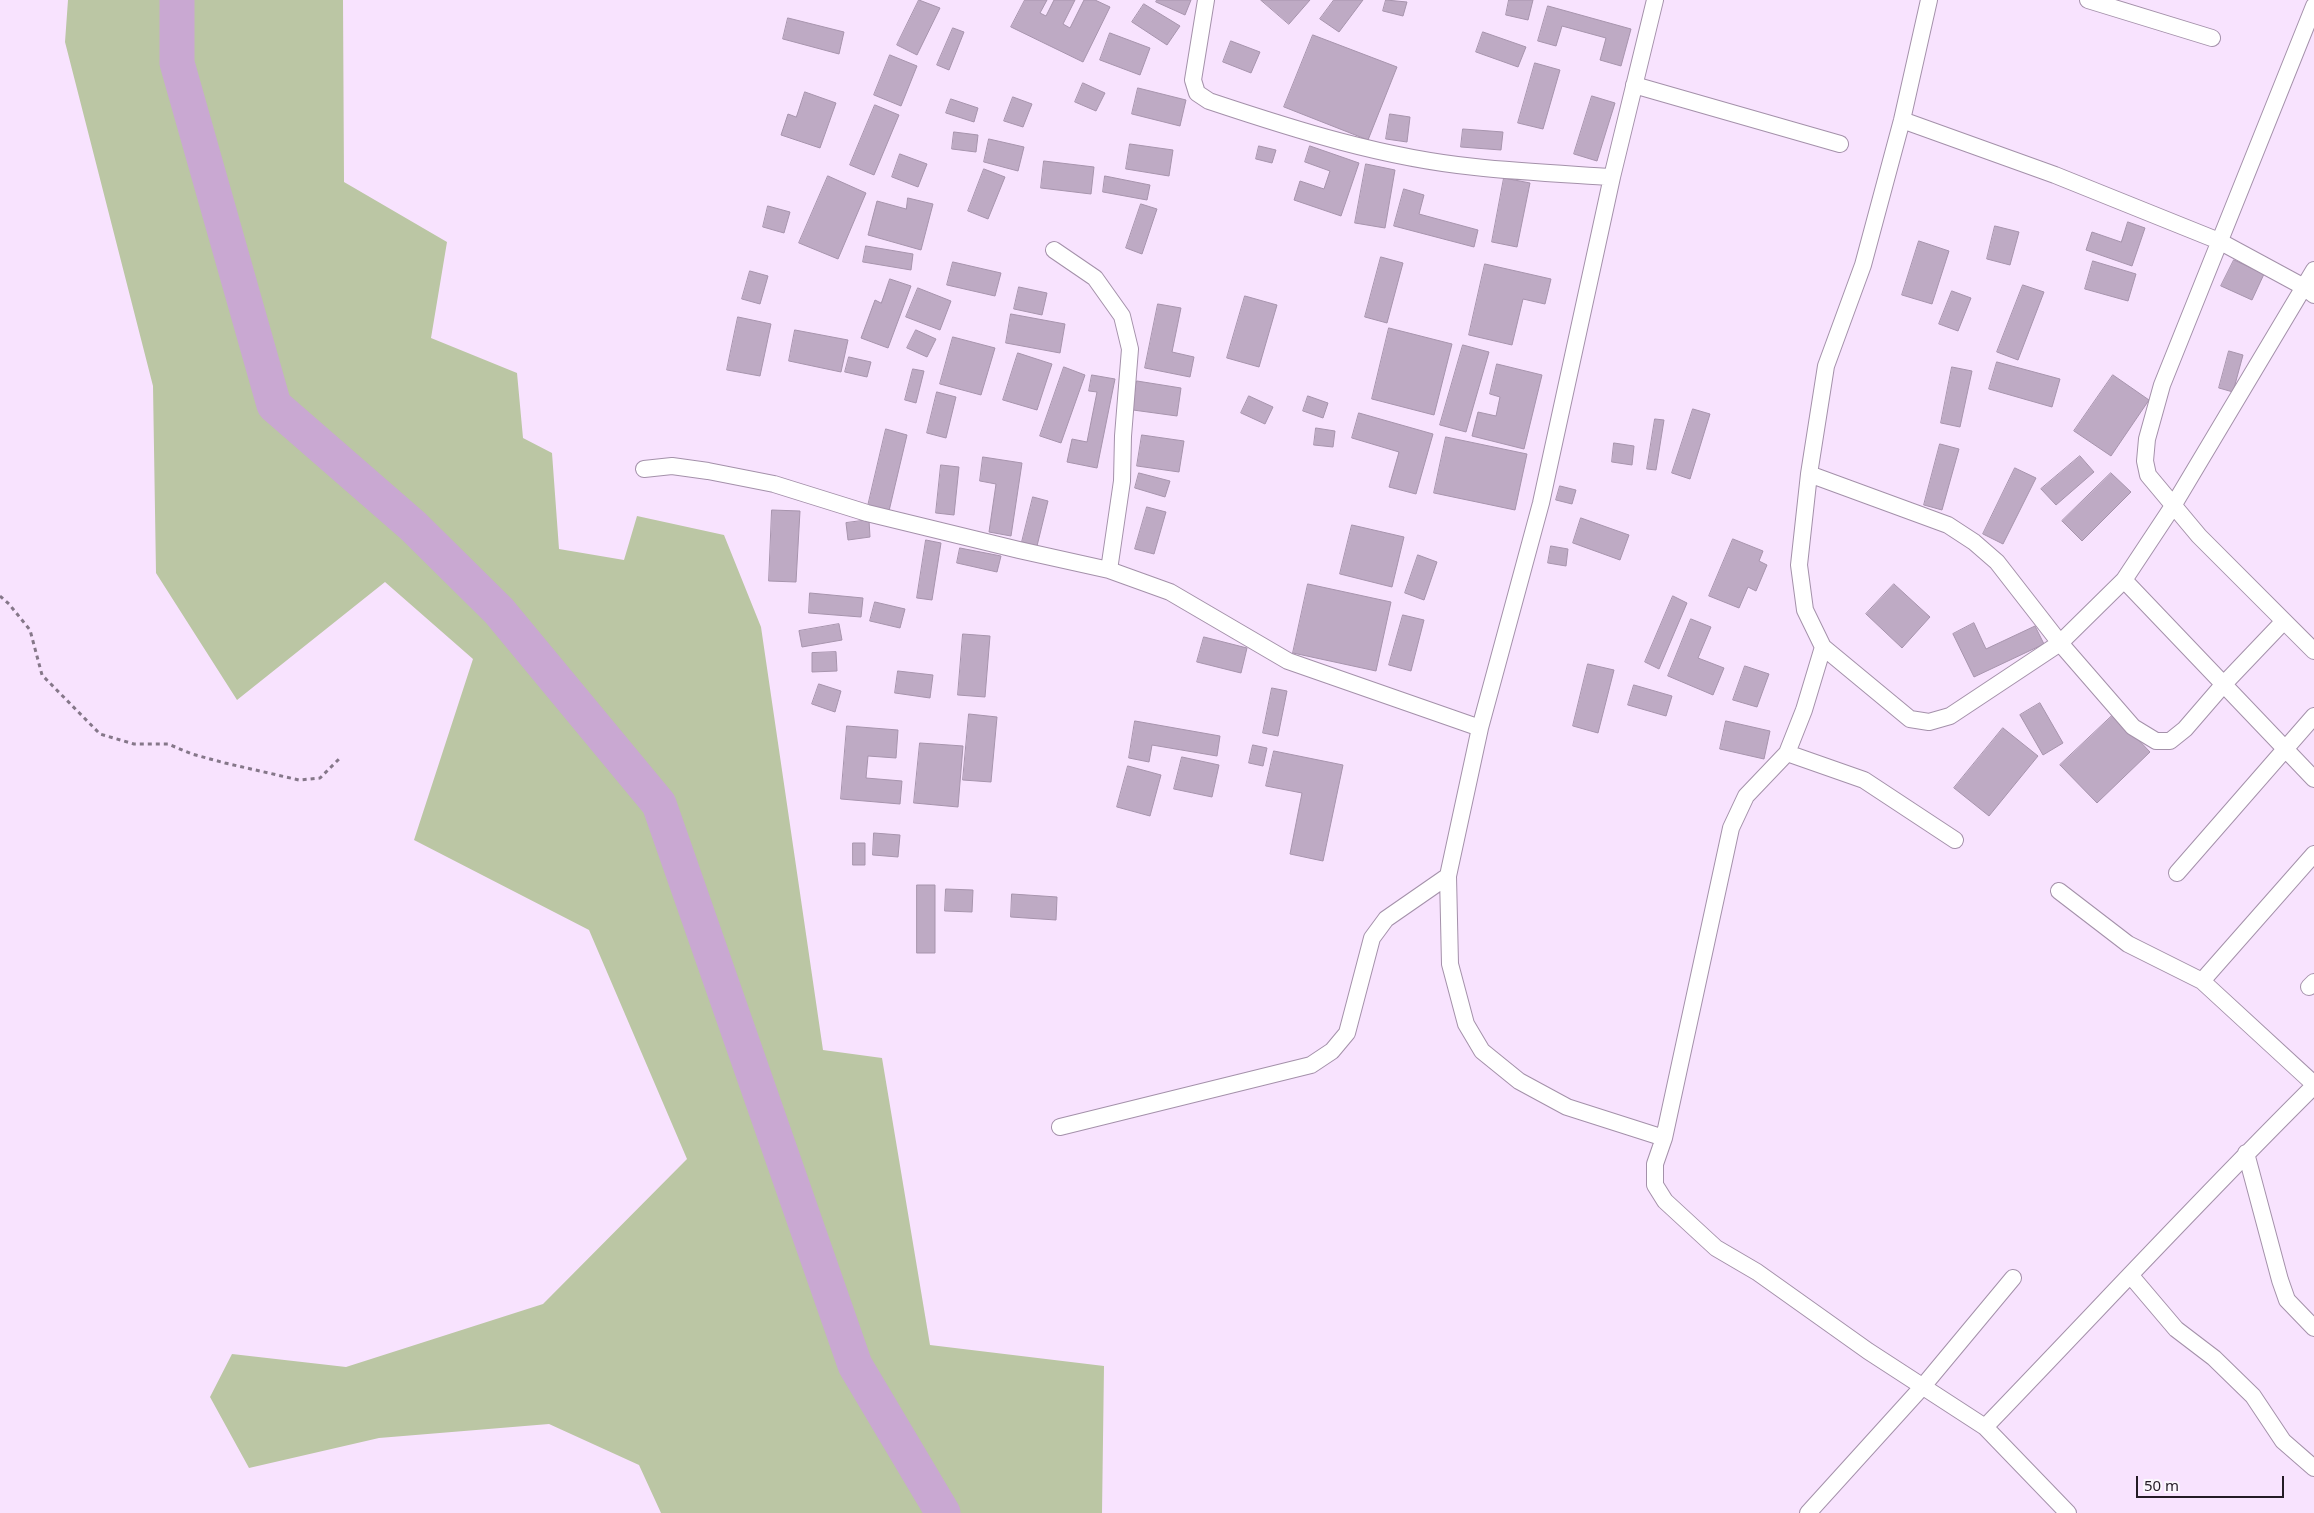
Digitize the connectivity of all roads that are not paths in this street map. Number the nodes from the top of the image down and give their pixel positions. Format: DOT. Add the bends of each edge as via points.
graph roads {
  1 [pos="1206,0"];
  2 [pos="1656,0"];
  3 [pos="1929,0"];
  4 [pos="2088,0"];
  5 [pos="2314,6"];
  6 [pos="2212,38"];
  7 [pos="1634,85"];
  8 [pos="1902,120"];
  9 [pos="1840,144"];
  10 [pos="1612,177"];
  11 [pos="2219,241"];
  12 [pos="1054,250"];
  13 [pos="2314,270"];
  14 [pos="2309,291"];
  15 [pos="644,469"];
  16 [pos="1808,474"];
  17 [pos="2173,506"];
  18 [pos="1109,570"];
  19 [pos="2124,580"];
  20 [pos="2284,621"];
  21 [pos="2060,643"];
  22 [pos="1824,647"];
  23 [pos="2314,651"];
  24 [pos="2224,685"];
  25 [pos="2314,716"];
  26 [pos="1480,728"];
  27 [pos="2285,750"];
  28 [pos="1787,753"];
  29 [pos="2314,779"];
  30 [pos="1955,840"];
  31 [pos="2314,854"];
  32 [pos="2177,873"];
  33 [pos="1448,876"];
  34 [pos="2059,891"];
  35 [pos="2202,980"];
  36 [pos="2314,1085"];
  37 [pos="1060,1127"];
  38 [pos="1664,1138"];
  39 [pos="2246,1153"];
  40 [pos="2130,1276"];
  41 [pos="2013,1278"];
  42 [pos="2314,1328"];
  43 [pos="1924,1386"];
  44 [pos="1985,1427"];
  45 [pos="2314,1468"];
  46 [pos="1808,1513"];
  47 [pos="2068,1513"];
  1 -- 10 [label="street" via="1193,80 1197,93 1209,100 1305,133 1388,153 1474,167"];
  2 -- 7 [label="street"];
  3 -- 8 [label="street"];
  4 -- 6 [label="street"];
  5 -- 11 [label="street"];
  7 -- 9 [label="street"];
  7 -- 10 [label="street"];
  8 -- 11 [label="street" via="2055,175"];
  8 -- 16 [label="street" via="1863,266 1826,366"];
  10 -- 26 [label="street" via="1541,503"];
  11 -- 14 [label="street"];
  11 -- 17 [label="street" via="2162,384 2147,439 2145,460 2148,475"];
  12 -- 18 [label="street" via="1094,278 1122,316 1130,349 1122,481"];
  13 -- 14 [label="street"];
  14 -- 17 [label="street"];
  15 -- 18 [label="street" via="672,466 774,484 867,512"];
  16 -- 21 [label="street" via="1948,526 1974,542 1997,562"];
  16 -- 22 [label="street" via="1799,565 1806,610"];
  17 -- 19 [label="street"];
  17 -- 20 [label="street"];
  18 -- 26 [label="street" via="1170,592 1288,661"];
  19 -- 21 [label="street"];
  19 -- 24 [label="street"];
  20 -- 23 [label="street"];
  20 -- 24 [label="street"];
  21 -- 22 [label="street" via="1950,716 1929,722 1910,719"];
  21 -- 24 [label="street" via="2133,727 2156,741 2170,741 2186,729"];
  22 -- 28 [label="street"];
  24 -- 27 [label="street"];
  25 -- 27 [label="street"];
  26 -- 33 [label="street"];
  27 -- 29 [label="street"];
  27 -- 32 [label="street"];
  28 -- 30 [label="street" via="1864,780"];
  28 -- 38 [label="street" via="1746,796 1730,828"];
  31 -- 35 [label="street"];
  33 -- 37 [label="street" via="1386,918 1372,938 1348,1033 1332,1051 1311,1065"];
  33 -- 38 [label="street" via="1450,964 1466,1024 1482,1052 1519,1081 1567,1107"];
  34 -- 35 [label="street" via="2128,944"];
  35 -- 36 [label="street"];
  36 -- 39 [label="street"];
  38 -- 43 [label="street" via="1655,1164 1655,1185 1665,1201 1716,1248 1757,1272 1868,1351"];
  39 -- 40 [label="street"];
  39 -- 42 [label="street" via="2287,1300"];
  40 -- 44 [label="street"];
  40 -- 45 [label="street" via="2176,1329 2214,1358 2252,1396 2283,1441"];
  41 -- 43 [label="street"];
  43 -- 44 [label="street"];
  43 -- 46 [label="street"];
  44 -- 47 [label="street"];
}
